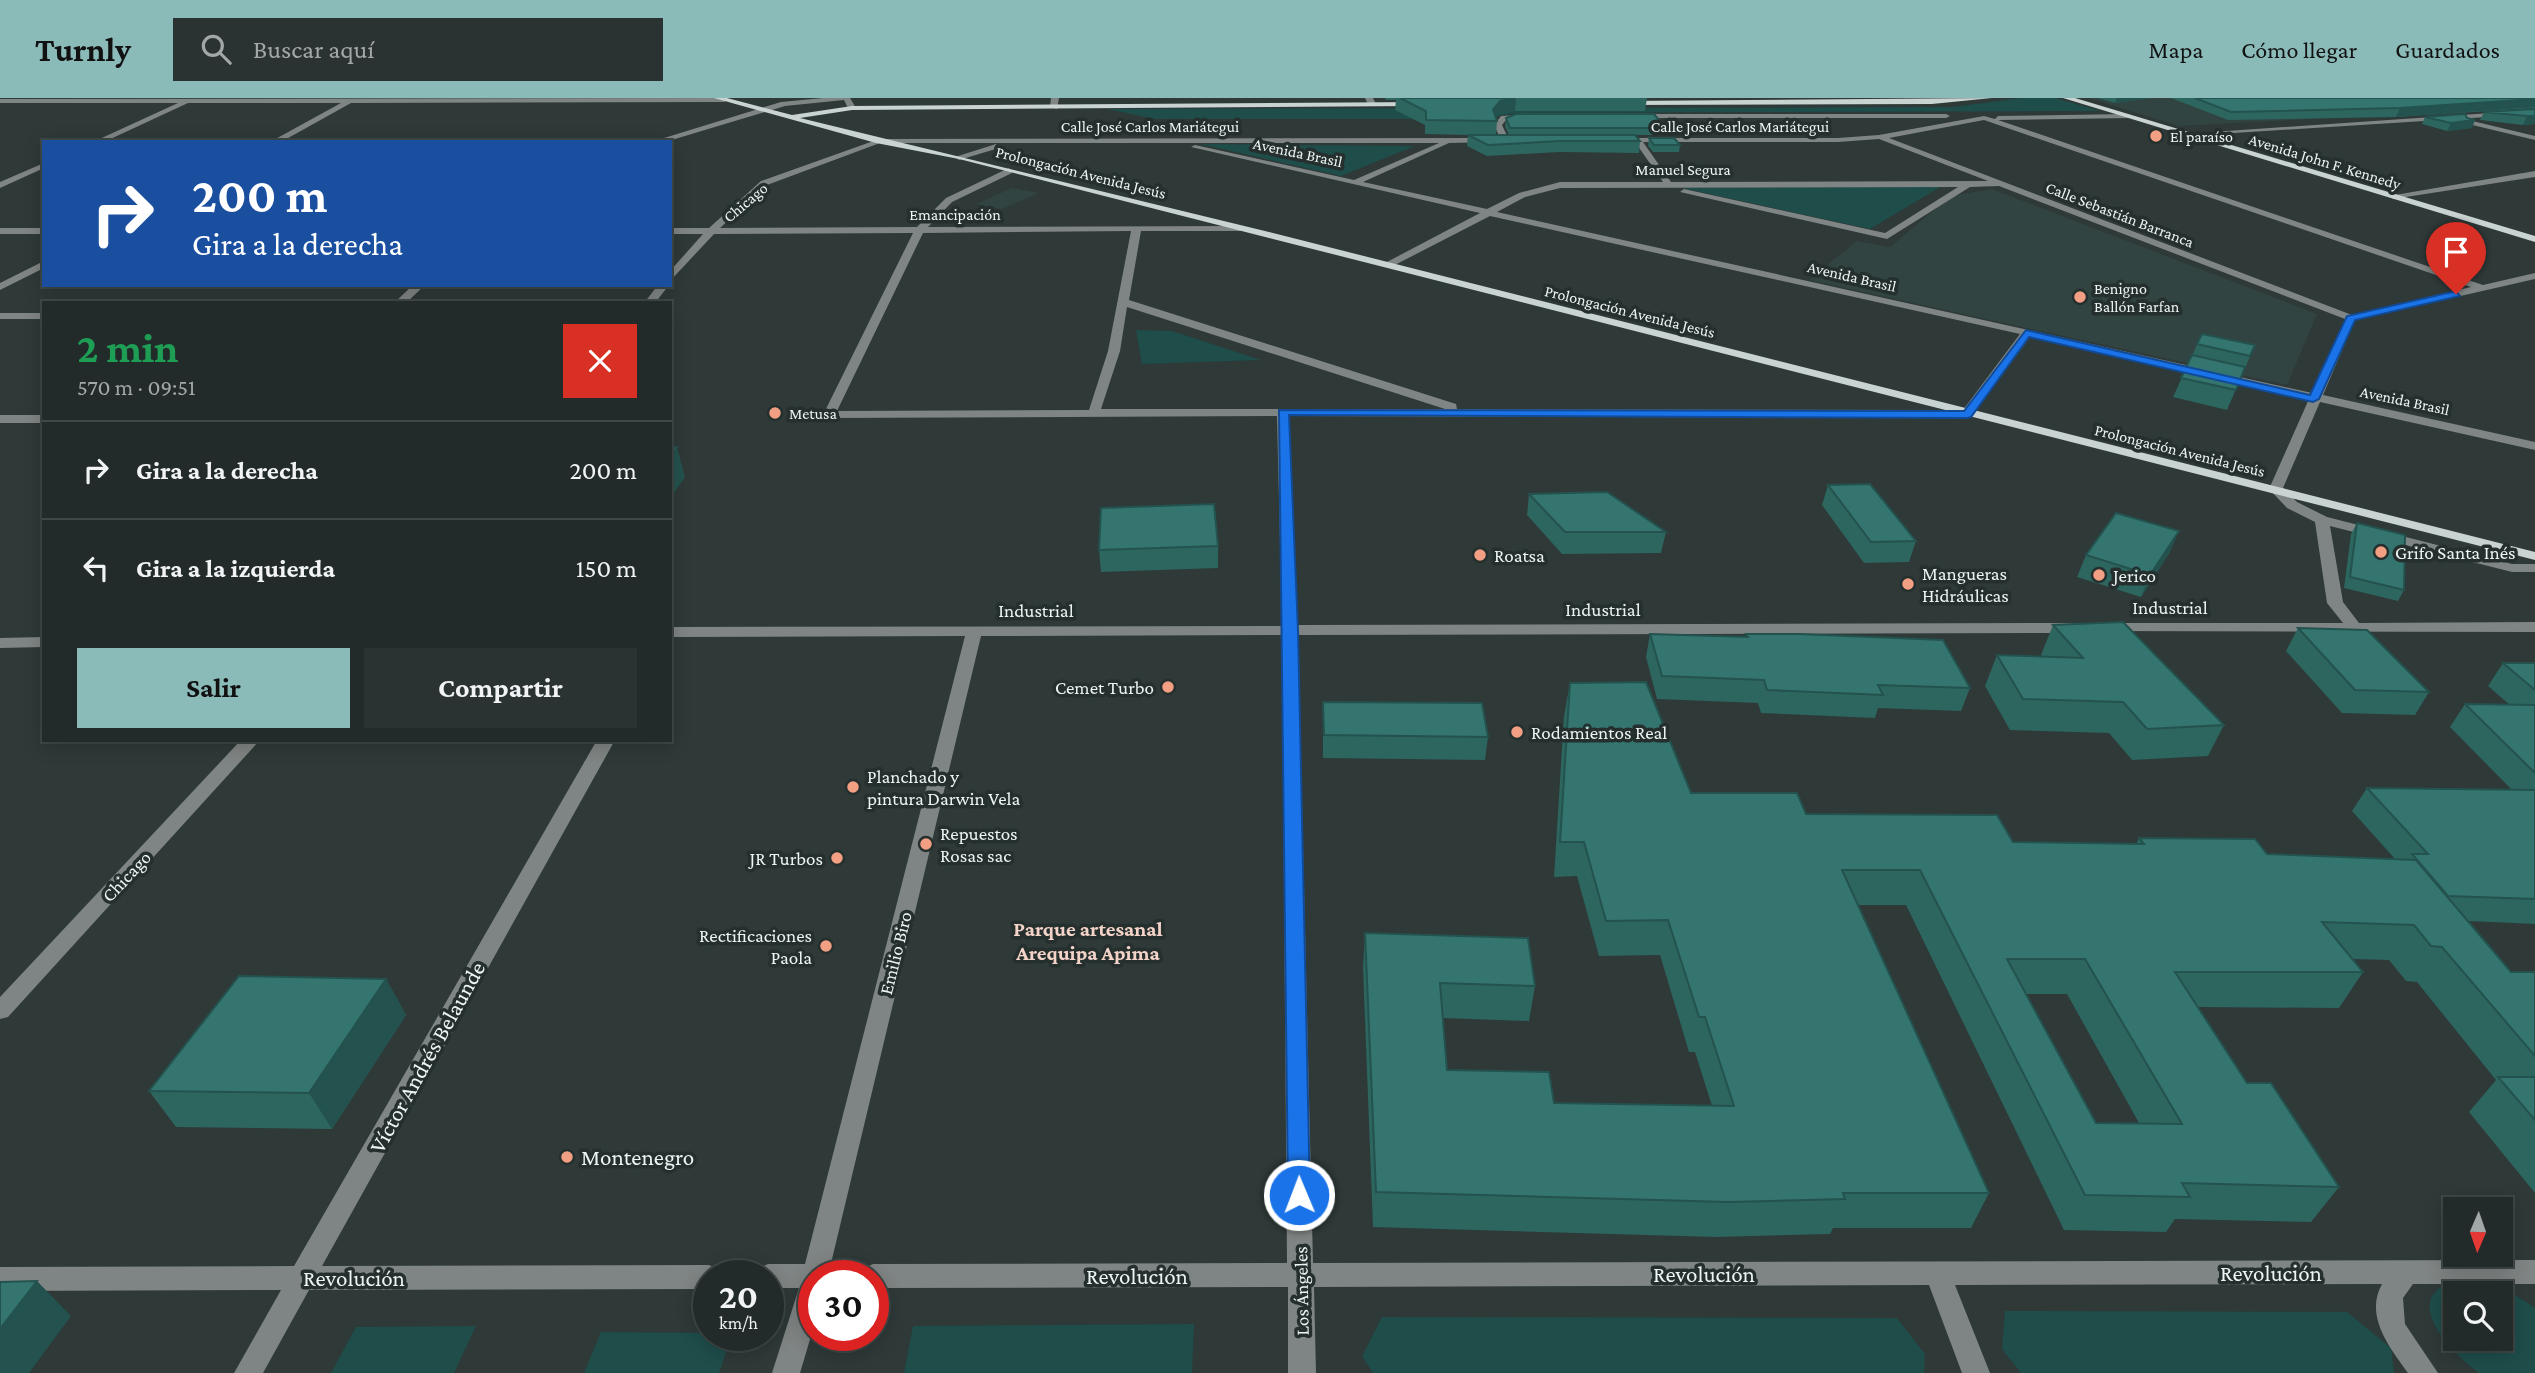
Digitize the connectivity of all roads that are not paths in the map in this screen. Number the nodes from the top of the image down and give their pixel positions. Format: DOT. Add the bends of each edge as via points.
graph roads {
  1 [pos="454,98"];
  2 [pos="1988,98"];
  3 [pos="2067,98"];
  4 [pos="159,99"];
  5 [pos="440,99"];
  6 [pos="721,99"];
  7 [pos="1708,100"];
  8 [pos="0,101"];
  9 [pos="16,101"];
  10 [pos="190,101"];
  11 [pos="352,101"];
  12 [pos="1371,101"];
  13 [pos="1054,102"];
  14 [pos="1618,103"];
  15 [pos="1426,104"];
  16 [pos="0,107"];
  17 [pos="852,108"];
  18 [pos="764,109"];
  19 [pos="2535,112"];
  20 [pos="1542,116"];
  21 [pos="1621,116"];
  22 [pos="2128,116"];
  23 [pos="792,117"];
  24 [pos="2455,117"];
  25 [pos="1984,118"];
  26 [pos="2187,134"];
  27 [pos="1879,137"];
  28 [pos="2535,138"];
  29 [pos="1016,139"];
  30 [pos="102,140"];
  31 [pos="278,140"];
  32 [pos="662,140"];
  33 [pos="1161,140"];
  34 [pos="1452,140"];
  35 [pos="1505,140"];
  36 [pos="1518,140"];
  37 [pos="1613,140"];
  38 [pos="1637,140"];
  39 [pos="879,141"];
  40 [pos="959,158"];
  41 [pos="42,166"];
  42 [pos="1009,171"];
  43 [pos="2534,174"];
  44 [pos="1356,182"];
  45 [pos="1968,184"];
  46 [pos="1996,184"];
  47 [pos="0,185"];
  48 [pos="1653,185"];
  49 [pos="1668,185"];
  50 [pos="2393,196"];
  51 [pos="1493,211"];
  52 [pos="1240,228"];
  53 [pos="919,230"];
  54 [pos="0,231"];
  55 [pos="42,231"];
  56 [pos="672,231"];
  57 [pos="1136,231"];
  58 [pos="710,232"];
  59 [pos="2535,239"];
  60 [pos="42,265"];
  61 [pos="1389,265"];
  62 [pos="672,276"];
  63 [pos="2535,276"];
  64 [pos="0,287"];
  65 [pos="418,287"];
  66 [pos="662,287"];
  67 [pos="2483,288"];
  68 [pos="401,301"];
  69 [pos="651,301"];
  70 [pos="1123,302"];
  71 [pos="0,316"];
  72 [pos="42,316"];
  73 [pos="2351,318"];
  74 [pos="2026,333"];
  75 [pos="2313,399"];
  76 [pos="1283,412"];
  77 [pos="1094,413"];
  78 [pos="1469,413"];
  79 [pos="1967,415"];
  80 [pos="0,419"];
  81 [pos="42,419"];
  82 [pos="2535,446"];
  83 [pos="2276,489"];
  84 [pos="2322,520"];
  85 [pos="2535,556"];
  86 [pos="2535,568"];
  87 [pos="2535,627"];
  88 [pos="2355,628"];
  89 [pos="974,631"];
  90 [pos="1290,631"];
  91 [pos="672,632"];
  92 [pos="42,642"];
  93 [pos="0,643"];
  94 [pos="249,742"];
  95 [pos="605,742"];
  96 [pos="0,1011"];
  97 [pos="818,1260"];
  98 [pos="2407,1272"];
  99 [pos="1937,1273"];
  100 [pos="1300,1275"];
  101 [pos="2528,1275"];
  102 [pos="889,1276"];
  103 [pos="693,1277"];
  104 [pos="303,1278"];
  105 [pos="0,1279"];
  106 [pos="798,1332"];
  107 [pos="248,1373"];
  108 [pos="786,1373"];
  109 [pos="1302,1373"];
  110 [pos="1976,1373"];
  111 [pos="2424,1373"];
  1 -- 5 [label="street"];
  2 -- 7 [label="main road" via="1932,102"];
  3 -- 22 [label="main road, Avenida John F. Kennedy"];
  4 -- 9 [label="street"];
  4 -- 10 [label="street"];
  5 -- 6 [label="street"];
  5 -- 11 [label="street"];
  6 -- 18 [label="main road, Prolongación Avenida Jesús"];
  7 -- 14 [label="main road"];
  8 -- 9 [label="street"];
  9 -- 16 [label="street"];
  10 -- 11 [label="street"];
  10 -- 30 [label="street"];
  11 -- 31 [label="street"];
  12 -- 13 [label="main road"];
  12 -- 15 [label="main road"];
  13 -- 17 [label="main road"];
  17 -- 18 [label="street" via="846,98"];
  17 -- 23 [label="main road"];
  18 -- 23 [label="main road, Prolongación Avenida Jesús"];
  18 -- 32 [label="street"];
  19 -- 24 [label="street"];
  20 -- 35 [label="street" via="1504,118 1498,125"];
  21 -- 25 [label="street"];
  22 -- 25 [label="street"];
  22 -- 26 [label="main road, Avenida John F. Kennedy"];
  23 -- 39 [label="main road, Prolongación Avenida Jesús"];
  24 -- 26 [label="street"];
  24 -- 28 [label="street"];
  25 -- 27 [label="street, Calle José Carlos Mariátegui"];
  25 -- 67 [label="street"];
  26 -- 50 [label="main road, Avenida John F. Kennedy"];
  27 -- 38 [label="street, Calle José Carlos Mariátegui"];
  27 -- 46 [label="street, Calle Sebastián Barranca"];
  29 -- 33 [label="street, Calle José Carlos Mariátegui"];
  29 -- 39 [label="street, Calle José Carlos Mariátegui"];
  29 -- 40 [label="street"];
  33 -- 34 [label="street, Calle José Carlos Mariátegui"];
  33 -- 44 [label="street, Avenida Brasil"];
  34 -- 35 [label="street, Calle José Carlos Mariátegui"];
  34 -- 44 [label="street, Calle José Carlos Mariátegui"];
  35 -- 36 [label="street, Calle José Carlos Mariátegui"];
  37 -- 38 [label="street, Calle José Carlos Mariátegui"];
  38 -- 49 [label="street"];
  39 -- 40 [label="main road, Prolongación Avenida Jesús"];
  39 -- 58 [label="street, Chicago" via="764,184"];
  40 -- 42 [label="main road, Prolongación Avenida Jesús"];
  41 -- 47 [label="street"];
  42 -- 52 [label="main road, Prolongación Avenida Jesús"];
  42 -- 53 [label="street" via="949,200"];
  43 -- 50 [label="street"];
  44 -- 51 [label="street, Avenida Brasil"];
  45 -- 46 [label="street, Manuel Segura"];
  45 -- 48 [label="street" via="1887,236"];
  45 -- 49 [label="street, Manuel Segura"];
  46 -- 73 [label="street, Calle Sebastián Barranca"];
  48 -- 49 [label="street, Manuel Segura"];
  48 -- 51 [label="street, Manuel Segura" via="1560,186 1522,195"];
  50 -- 59 [label="main road, Avenida John F. Kennedy"];
  51 -- 61 [label="street, Manuel Segura"];
  51 -- 74 [label="street, Avenida Brasil"];
  52 -- 57 [label="street, Emancipación"];
  52 -- 61 [label="main road, Prolongación Avenida Jesús"];
  53 -- 57 [label="street, Emancipación"];
  53 -- 58 [label="street, Emancipación"];
  53 -- 77 [label="street" via="830,415"];
  54 -- 55 [label="street"];
  56 -- 58 [label="street, Emancipación"];
  57 -- 70 [label="street"];
  58 -- 62 [label="street, Chicago"];
  60 -- 64 [label="street"];
  61 -- 79 [label="main road, Prolongación Avenida Jesús"];
  63 -- 67 [label="street"];
  65 -- 68 [label="street"];
  66 -- 69 [label="street"];
  67 -- 73 [label="street"];
  70 -- 77 [label="street" via="1114,351"];
  70 -- 78 [label="street"];
  71 -- 72 [label="street"];
  73 -- 75 [label="street"];
  74 -- 75 [label="street, Avenida Brasil"];
  74 -- 79 [label="street"];
  75 -- 82 [label="street, Avenida Brasil"];
  75 -- 83 [label="street"];
  76 -- 77 [label="street"];
  76 -- 78 [label="street"];
  76 -- 90 [label="street, Los Ángeles"];
  78 -- 79 [label="street"];
  79 -- 83 [label="main road, Prolongación Avenida Jesús"];
  80 -- 81 [label="street"];
  83 -- 84 [label="street" via="2292,505"];
  83 -- 85 [label="main road, Prolongación Avenida Jesús"];
  84 -- 86 [label="street" via="2512,568"];
  84 -- 88 [label="street" via="2334,603"];
  87 -- 88 [label="street, Industrial"];
  88 -- 90 [label="street, Industrial"];
  89 -- 90 [label="street, Industrial"];
  89 -- 91 [label="street, Industrial"];
  89 -- 97 [label="street, Emilio Biro"];
  90 -- 100 [label="street, Los Ángeles"];
  92 -- 93 [label="street"];
  94 -- 96 [label="street, Chicago"];
  95 -- 104 [label="street, Víctor Andrés Belaunde"];
  98 -- 99 [label="street, Revolución"];
  98 -- 101 [label="street, Revolución"];
  98 -- 111 [label="street" via="2390,1296 2392,1328"];
  99 -- 100 [label="street, Revolución"];
  99 -- 110 [label="street"];
  100 -- 102 [label="street, Revolución"];
  100 -- 109 [label="street, Los Ángeles"];
  103 -- 104 [label="street, Revolución"];
  104 -- 105 [label="street, Revolución"];
  104 -- 107 [label="street, Víctor Andrés Belaunde"];
  106 -- 108 [label="street, Emilio Biro"];
}
